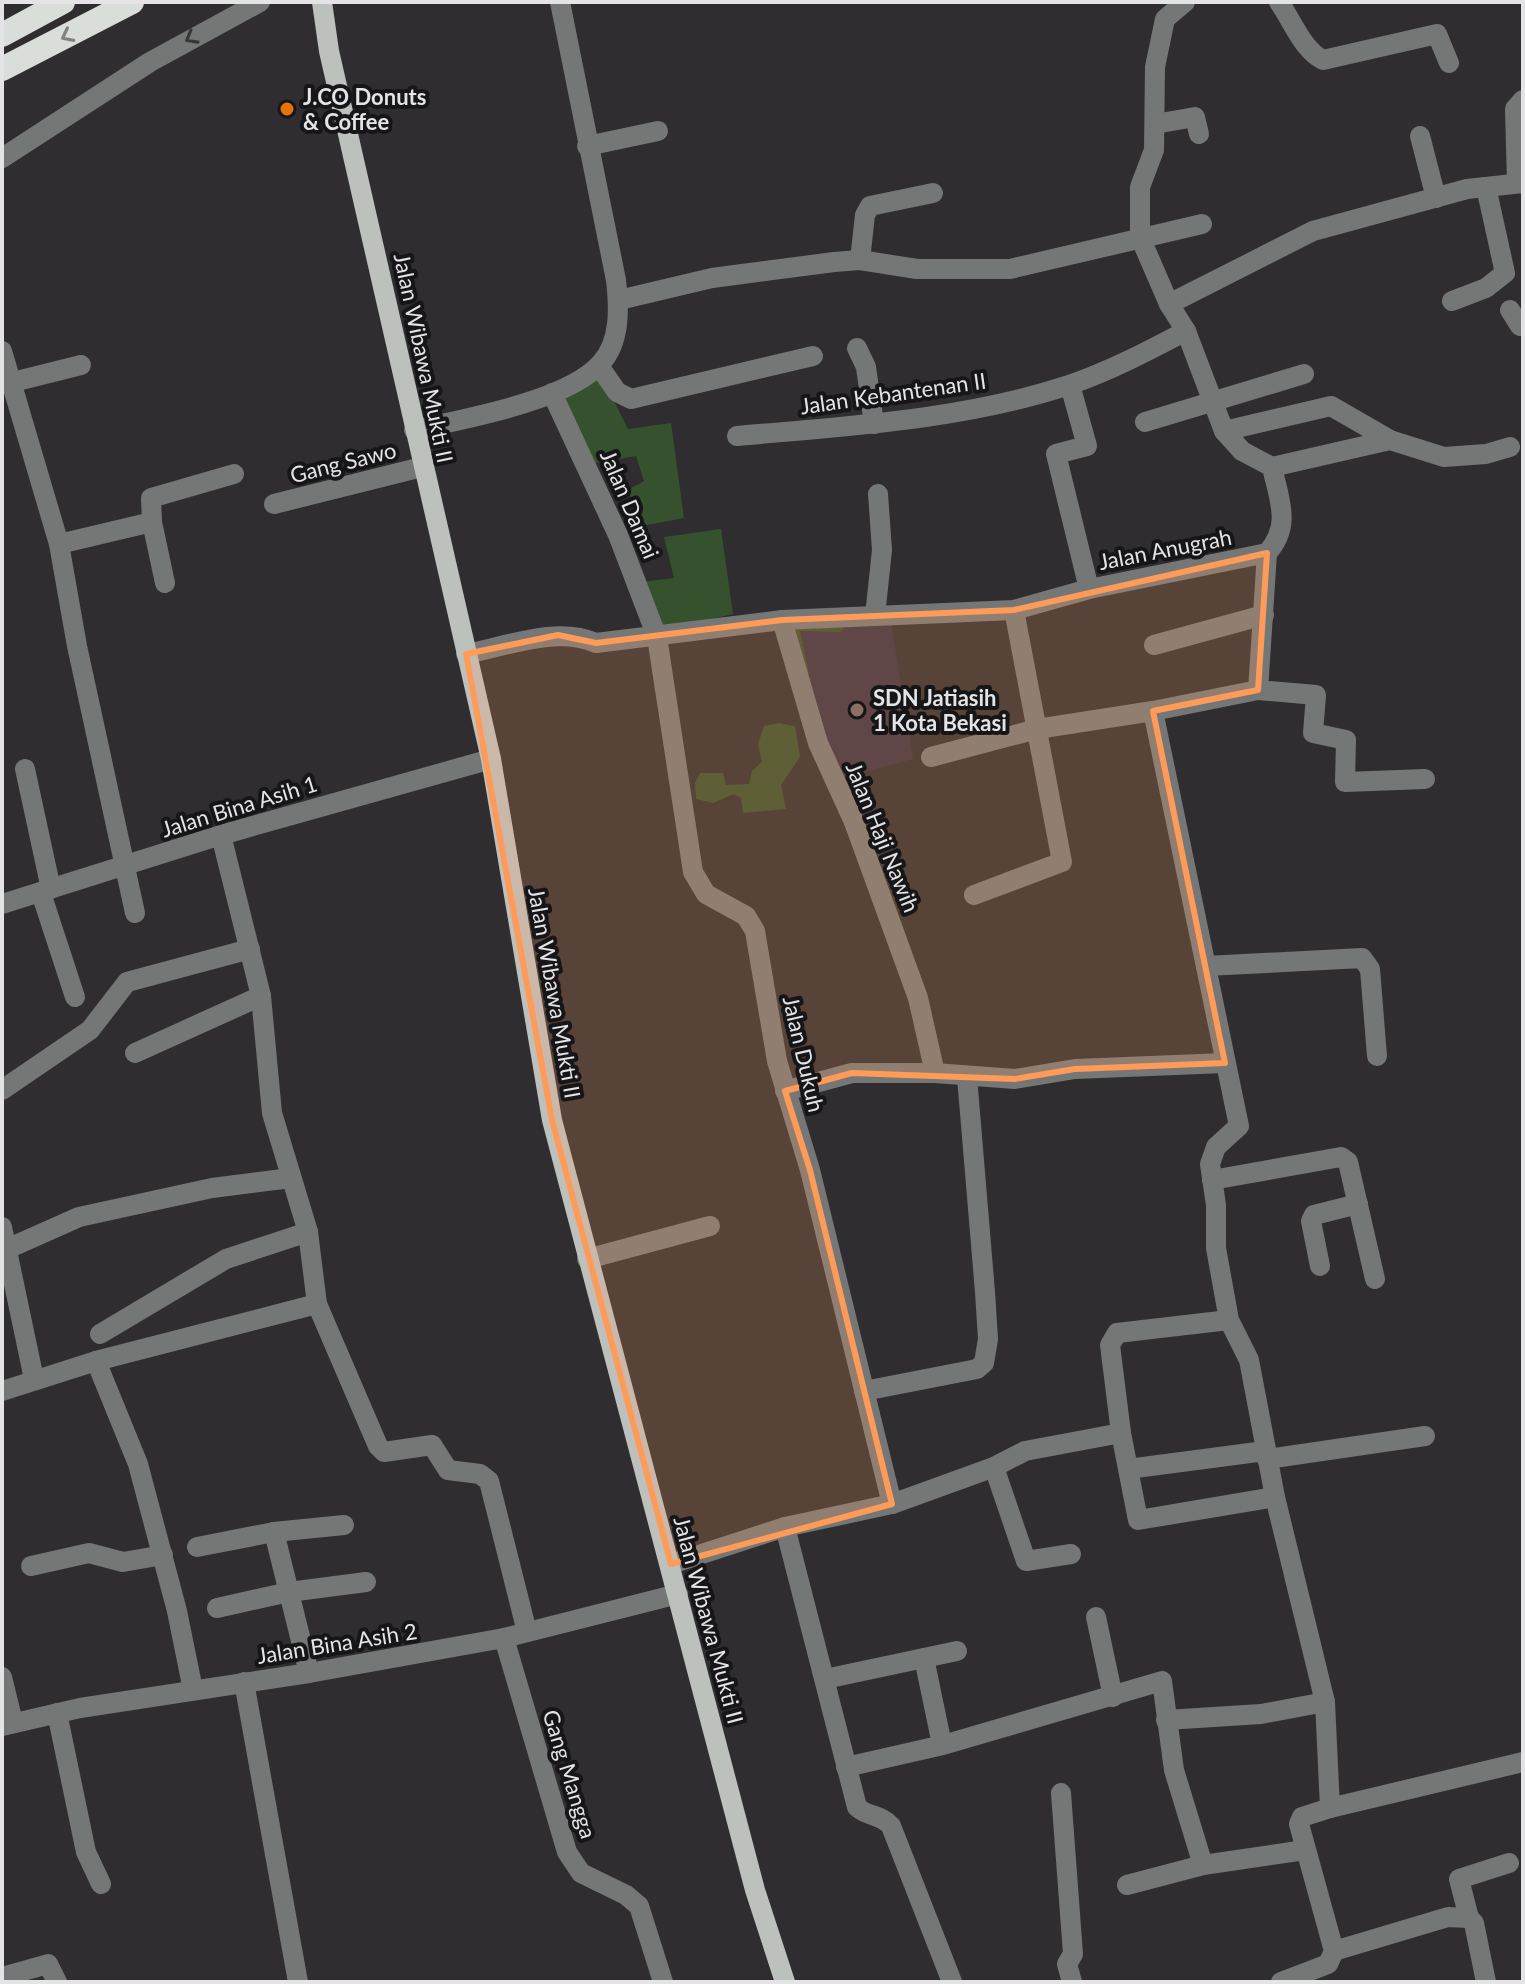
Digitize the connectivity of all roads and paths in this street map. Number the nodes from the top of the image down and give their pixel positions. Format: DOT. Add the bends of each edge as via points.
graph roads {
  1 [pos="63,2"];
  2 [pos="132,2"];
  3 [pos="260,2"];
  4 [pos="322,2"];
  5 [pos="560,2"];
  6 [pos="1185,2"];
  7 [pos="1279,2"];
  8 [pos="2,35"];
  9 [pos="1449,63"];
  10 [pos="2,69"];
  11 [pos="1523,100"];
  12 [pos="1155,124"];
  13 [pos="658,131"];
  14 [pos="1199,134"];
  15 [pos="1420,136"];
  16 [pos="587,146"];
  17 [pos="2,158"];
  18 [pos="1520,183"];
  19 [pos="1486,187"];
  20 [pos="933,193"];
  21 [pos="1436,198"];
  22 [pos="1202,224"];
  23 [pos="1140,237"];
  24 [pos="860,260"];
  25 [pos="619,300"];
  26 [pos="1452,301"];
  27 [pos="1169,304"];
  28 [pos="1186,331"];
  29 [pos="857,348"];
  30 [pos="2,351"];
  31 [pos="813,356"];
  32 [pos="81,365"];
  33 [pos="599,366"];
  34 [pos="1304,374"];
  35 [pos="13,382"];
  36 [pos="1070,385"];
  37 [pos="552,393"];
  38 [pos="1212,402"];
  39 [pos="1145,422"];
  40 [pos="874,424"];
  41 [pos="414,430"];
  42 [pos="1224,431"];
  43 [pos="737,436"];
  44 [pos="1390,440"];
  45 [pos="1510,447"];
  46 [pos="422,467"];
  47 [pos="1272,467"];
  48 [pos="234,474"];
  49 [pos="878,494"];
  50 [pos="274,504"];
  51 [pos="152,522"];
  52 [pos="59,544"];
  53 [pos="1267,553"];
  54 [pos="165,583"];
  55 [pos="1089,589"];
  56 [pos="1014,610"];
  57 [pos="1264,615"];
  58 [pos="875,616"];
  59 [pos="782,620"];
  60 [pos="657,637"];
  61 [pos="1154,645"];
  62 [pos="466,654"];
  63 [pos="1258,690"];
  64 [pos="1153,711"];
  65 [pos="1037,729"];
  66 [pos="931,757"];
  67 [pos="491,759"];
  68 [pos="25,769"];
  69 [pos="1425,779"];
  70 [pos="221,835"];
  71 [pos="123,867"];
  72 [pos="46,891"];
  73 [pos="974,895"];
  74 [pos="2,904"];
  75 [pos="135,913"];
  76 [pos="250,949"];
  77 [pos="1206,966"];
  78 [pos="261,996"];
  79 [pos="75,997"];
  80 [pos="135,1053"];
  81 [pos="1377,1056"];
  82 [pos="1225,1063"];
  83 [pos="935,1073"];
  84 [pos="967,1077"];
  85 [pos="2,1090"];
  86 [pos="785,1091"];
  87 [pos="291,1178"];
  88 [pos="1212,1180"];
  89 [pos="1358,1204"];
  90 [pos="710,1226"];
  91 [pos="2,1227"];
  92 [pos="308,1232"];
  93 [pos="7,1249"];
  94 [pos="587,1259"];
  95 [pos="1320,1266"];
  96 [pos="1375,1279"];
  97 [pos="317,1304"];
  98 [pos="1229,1320"];
  99 [pos="100,1334"];
  100 [pos="96,1361"];
  101 [pos="34,1379"];
  102 [pos="2,1391"];
  103 [pos="864,1391"];
  104 [pos="1121,1433"];
  105 [pos="1425,1436"];
  106 [pos="1266,1455"];
  107 [pos="994,1467"];
  108 [pos="1128,1469"];
  109 [pos="1275,1497"];
  110 [pos="892,1504"];
  111 [pos="344,1525"];
  112 [pos="785,1527"];
  113 [pos="274,1532"];
  114 [pos="197,1547"];
  115 [pos="1071,1554"];
  116 [pos="163,1555"];
  117 [pos="671,1564"];
  118 [pos="31,1566"];
  119 [pos="366,1582"];
  120 [pos="289,1592"];
  121 [pos="678,1594"];
  122 [pos="217,1608"];
  123 [pos="1096,1617"];
  124 [pos="527,1632"];
  125 [pos="504,1638"];
  126 [pos="957,1651"];
  127 [pos="924,1658"];
  128 [pos="309,1673"];
  129 [pos="2,1677"];
  130 [pos="829,1678"];
  131 [pos="244,1682"];
  132 [pos="193,1690"];
  133 [pos="1113,1697"];
  134 [pos="1325,1702"];
  135 [pos="57,1713"];
  136 [pos="1166,1720"];
  137 [pos="8,1724"];
  138 [pos="940,1735"];
  139 [pos="849,1762"];
  140 [pos="1523,1762"];
  141 [pos="1061,1793"];
  142 [pos="1330,1808"];
  143 [pos="1305,1850"];
  144 [pos="1509,1863"];
  145 [pos="1203,1865"];
  146 [pos="101,1884"];
  147 [pos="1127,1885"];
  148 [pos="1469,1918"];
  149 [pos="1332,1966"];
  150 [pos="2,1977"];
  151 [pos="57,1982"];
  152 [pos="298,1982"];
  153 [pos="663,1982"];
  154 [pos="785,1982"];
  155 [pos="952,1982"];
  156 [pos="1072,1982"];
  157 [pos="1285,1982"];
  158 [pos="1486,1982"];
  1 -- 8 [label="highway"];
  2 -- 10 [label="highway, one-way"];
  3 -- 17 [label="street, one-way" via="150,62"];
  4 -- 41 [label="main road, Jalan Wibawa Mukti II"];
  5 -- 16 [label="street"];
  6 -- 12 [label="street" via="1165,19 1155,67"];
  7 -- 9 [label="street" via="1306,49 1323,60 1437,34"];
  11 -- 18 [label="street" via="1515,109"];
  12 -- 14 [label="street" via="1195,117"];
  12 -- 23 [label="street" via="1152,162 1140,187"];
  13 -- 16 [label="street"];
  15 -- 21 [label="street"];
  16 -- 25 [label="street"];
  18 -- 19 [label="street"];
  19 -- 21 [label="street"];
  19 -- 26 [label="street" via="1505,273 1486,288"];
  20 -- 24 [label="street" via="870,206"];
  21 -- 27 [label="street" via="1313,231"];
  22 -- 23 [label="street"];
  23 -- 24 [label="street" via="1010,269 917,269"];
  23 -- 27 [label="street"];
  24 -- 25 [label="street" via="712,278"];
  25 -- 33 [label="street" via="613,341"];
  27 -- 28 [label="street"];
  28 -- 36 [label="street, Jalan Kebantenan II"];
  28 -- 38 [label="street"];
  29 -- 40 [label="street" via="866,367"];
  30 -- 35 [label="street"];
  31 -- 33 [label="street" via="631,399 617,392"];
  32 -- 35 [label="street"];
  33 -- 37 [label="street"];
  34 -- 38 [label="street"];
  35 -- 52 [label="street"];
  36 -- 40 [label="street, Jalan Kebantenan II" via="943,415"];
  36 -- 55 [label="street" via="1087,446 1056,454"];
  37 -- 41 [label="street"];
  37 -- 60 [label="street, Jalan Damai" via="618,535"];
  38 -- 39 [label="street"];
  38 -- 42 [label="street"];
  40 -- 43 [label="street, Jalan Kebantenan II"];
  41 -- 46 [label="main road, Jalan Wibawa Mukti II"];
  42 -- 44 [label="street" via="1331,406"];
  42 -- 47 [label="street" via="1242,451"];
  44 -- 45 [label="street" via="1444,457"];
  44 -- 47 [label="street"];
  46 -- 50 [label="street, Gang Sawo"];
  46 -- 62 [label="main road, Jalan Wibawa Mukti II"];
  47 -- 53 [label="street, Jalan Anugrah" via="1284,519 1279,540"];
  48 -- 51 [label="street" via="151,498"];
  49 -- 58 [label="street" via="882,550"];
  51 -- 52 [label="street"];
  51 -- 54 [label="street"];
  52 -- 71 [label="street"];
  53 -- 55 [label="street, Jalan Anugrah"];
  53 -- 57 [label="street"];
  55 -- 56 [label="street, Jalan Anugrah"];
  56 -- 58 [label="street, Jalan Anugrah"];
  56 -- 65 [label="street"];
  57 -- 61 [label="street"];
  57 -- 63 [label="street"];
  58 -- 59 [label="street, Jalan Anugrah"];
  59 -- 60 [label="street, Jalan Anugrah"];
  59 -- 83 [label="street, Jalan Haji Nawih" via="818,743 854,822 918,998"];
  60 -- 62 [label="street, Jalan Anugrah" via="596,643 558,635"];
  60 -- 86 [label="street, Jalan Dukuh" via="693,872 706,894 746,916 755,931"];
  62 -- 67 [label="main road, Jalan Wibawa Mukti II"];
  63 -- 64 [label="street"];
  63 -- 69 [label="street" via="1316,695 1313,733 1346,740 1345,782"];
  64 -- 65 [label="street"];
  64 -- 77 [label="street"];
  65 -- 66 [label="street"];
  65 -- 73 [label="street" via="1062,862"];
  67 -- 70 [label="street, Jalan Bina Asih 1"];
  67 -- 94 [label="main road, Jalan Wibawa Mukti II" via="552,1120"];
  68 -- 72 [label="street"];
  70 -- 71 [label="street, Jalan Bina Asih 1"];
  70 -- 76 [label="street"];
  71 -- 72 [label="street, Jalan Bina Asih 1"];
  71 -- 75 [label="street"];
  72 -- 74 [label="street, Jalan Bina Asih 1"];
  72 -- 79 [label="street"];
  76 -- 78 [label="street"];
  76 -- 85 [label="street" via="127,982 90,1030"];
  77 -- 81 [label="street" via="1362,958 1370,969"];
  77 -- 82 [label="street"];
  78 -- 80 [label="street"];
  78 -- 87 [label="street" via="272,1113"];
  82 -- 84 [label="street" via="1075,1069 1015,1079"];
  82 -- 88 [label="street" via="1239,1126 1216,1147"];
  83 -- 84 [label="street"];
  83 -- 86 [label="street" via="852,1073"];
  84 -- 103 [label="street" via="988,1339 984,1363 977,1369"];
  86 -- 103 [label="street, Jalan Dukuh" via="810,1170"];
  87 -- 92 [label="street"];
  87 -- 93 [label="street" via="212,1188 79,1217"];
  88 -- 89 [label="street" via="1341,1157 1348,1162"];
  88 -- 98 [label="street" via="1216,1248"];
  89 -- 95 [label="street" via="1314,1215"];
  89 -- 96 [label="street"];
  90 -- 94 [label="street"];
  91 -- 93 [label="street"];
  92 -- 97 [label="street"];
  92 -- 99 [label="street" via="226,1259"];
  93 -- 101 [label="street"];
  94 -- 117 [label="main road, Jalan Wibawa Mukti II"];
  97 -- 100 [label="street"];
  97 -- 124 [label="street" via="378,1446 384,1452 432,1445 448,1470 480,1474 489,1481"];
  98 -- 104 [label="street" via="1117,1333 1110,1345"];
  98 -- 106 [label="street" via="1249,1360"];
  100 -- 101 [label="street"];
  100 -- 116 [label="street" via="138,1464"];
  101 -- 102 [label="street"];
  103 -- 110 [label="street, Jalan Dukuh"];
  104 -- 107 [label="street" via="1025,1451"];
  104 -- 108 [label="street"];
  105 -- 106 [label="street"];
  106 -- 108 [label="street"];
  106 -- 109 [label="street"];
  107 -- 110 [label="street"];
  107 -- 115 [label="street" via="1026,1561"];
  108 -- 109 [label="street" via="1138,1520"];
  109 -- 134 [label="street"];
  110 -- 112 [label="street"];
  111 -- 113 [label="street"];
  112 -- 117 [label="street"];
  112 -- 130 [label="street"];
  113 -- 114 [label="street"];
  113 -- 120 [label="street"];
  116 -- 118 [label="street" via="123,1562 89,1553"];
  116 -- 132 [label="street"];
  117 -- 121 [label="main road, Jalan Wibawa Mukti II"];
  119 -- 120 [label="street"];
  120 -- 122 [label="street"];
  120 -- 128 [label="street"];
  121 -- 124 [label="street, Jalan Bina Asih 2"];
  121 -- 154 [label="main road, Jalan Wibawa Mukti II" via="755,1890"];
  123 -- 133 [label="street"];
  124 -- 125 [label="street, Jalan Bina Asih 2"];
  125 -- 128 [label="street, Jalan Bina Asih 2"];
  125 -- 153 [label="street, Gang Mangga" via="567,1852 581,1873 639,1906"];
  126 -- 127 [label="street"];
  127 -- 130 [label="street"];
  127 -- 138 [label="street"];
  128 -- 131 [label="street, Jalan Bina Asih 2"];
  129 -- 137 [label="street"];
  130 -- 139 [label="street"];
  131 -- 132 [label="street, Jalan Bina Asih 2"];
  131 -- 152 [label="street"];
  132 -- 135 [label="street, Jalan Bina Asih 2"];
  133 -- 136 [label="street" via="1162,1681"];
  133 -- 139 [label="street" via="943,1745"];
  134 -- 136 [label="street" via="1261,1714"];
  134 -- 142 [label="street"];
  135 -- 137 [label="street, Jalan Bina Asih 2"];
  135 -- 146 [label="street" via="86,1852"];
  136 -- 145 [label="street" via="1174,1770"];
  139 -- 155 [label="street" via="857,1807 891,1826"];
  140 -- 142 [label="street"];
  141 -- 156 [label="street"];
  142 -- 143 [label="street" via="1302,1817"];
  143 -- 145 [label="street"];
  143 -- 149 [label="street"];
  144 -- 148 [label="street" via="1459,1879"];
  145 -- 147 [label="street"];
  148 -- 149 [label="street" via="1448,1917"];
  148 -- 158 [label="street"];
  149 -- 157 [label="street"];
  150 -- 151 [label="street" via="48,1964"];
}
